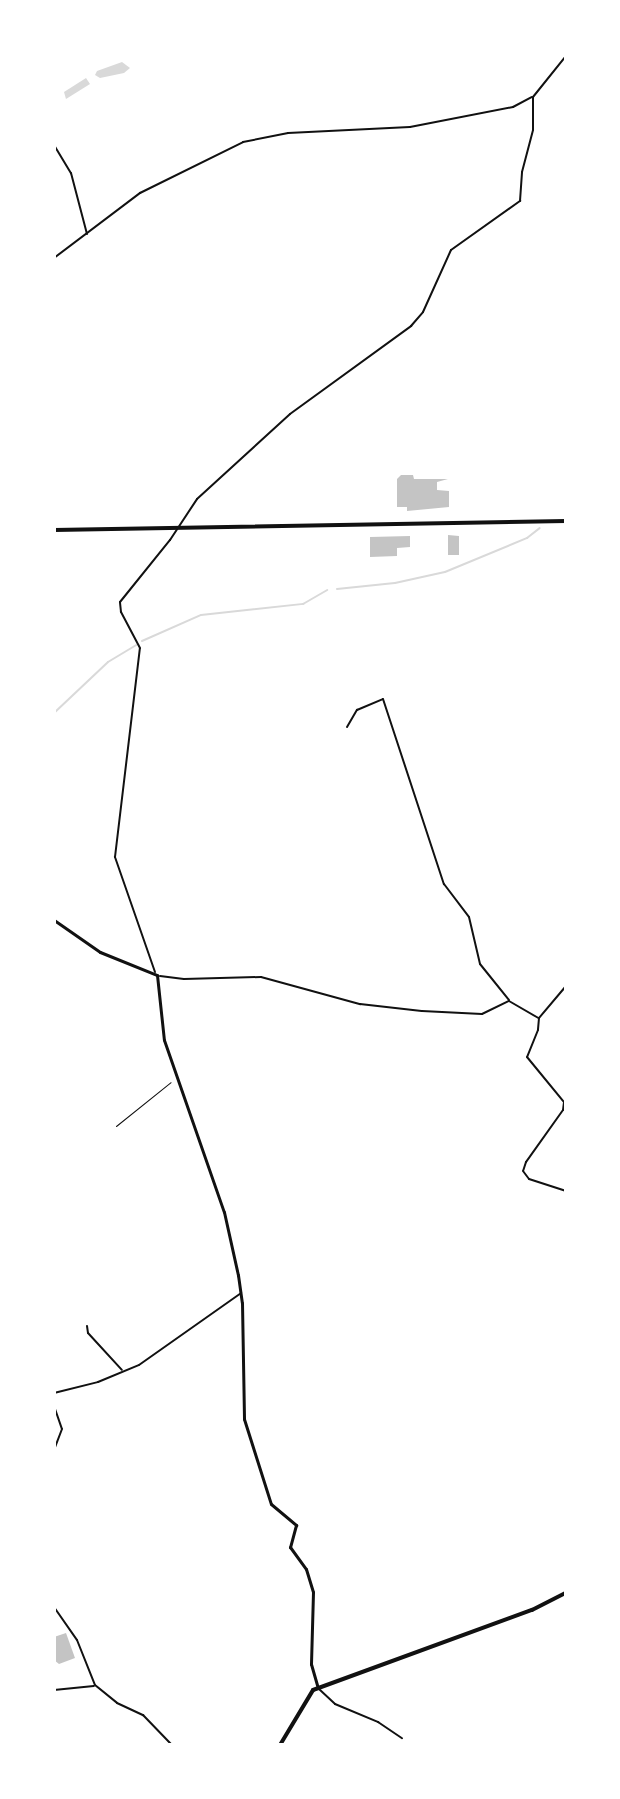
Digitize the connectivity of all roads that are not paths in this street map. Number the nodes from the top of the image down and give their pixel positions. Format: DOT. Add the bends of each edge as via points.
graph roads {
  1 [pos="566,56"];
  2 [pos="533,97"];
  3 [pos="54,145"];
  4 [pos="87,235"];
  5 [pos="54,258"];
  6 [pos="566,521"];
  7 [pos="179,527"];
  8 [pos="54,530"];
  9 [pos="347,727"];
  10 [pos="54,920"];
  11 [pos="157,975"];
  12 [pos="566,986"];
  13 [pos="509,1001"];
  14 [pos="539,1018"];
  15 [pos="566,1191"];
  16 [pos="241,1293"];
  17 [pos="87,1326"];
  18 [pos="123,1371"];
  19 [pos="54,1393"];
  20 [pos="54,1406"];
  21 [pos="54,1450"];
  22 [pos="566,1593"];
  23 [pos="54,1607"];
  24 [pos="95,1685"];
  25 [pos="318,1688"];
  26 [pos="54,1690"];
  27 [pos="402,1738"];
  28 [pos="172,1745"];
  29 [pos="280,1745"];
  1 -- 2 [label="street"];
  2 -- 4 [label="street" via="513,107 410,127 288,133 242,142 152,185"];
  2 -- 7 [label="street" via="533,130 520,201 451,250 423,312 411,326 272,430 197,499"];
  3 -- 4 [label="street" via="71,173"];
  4 -- 5 [label="street"];
  6 -- 7 [label="main road"];
  7 -- 8 [label="main road"];
  7 -- 11 [label="street" via="119,605 140,648 115,857"];
  9 -- 13 [label="street" via="357,710 383,699 444,884 469,917 480,964"];
  10 -- 11 [label="street" via="100,952"];
  11 -- 13 [label="street" via="251,976 391,1009 482,1014"];
  11 -- 16 [label="street" via="162,1033 224,1212"];
  12 -- 14 [label="street"];
  13 -- 14 [label="street"];
  14 -- 15 [label="street" via="527,1057 564,1106 523,1171 529,1179"];
  16 -- 18 [label="street"];
  16 -- 25 [label="street" via="244,1419 271,1504 296,1525 290,1544 313,1592 311,1664"];
  17 -- 18 [label="street"];
  18 -- 19 [label="street"];
  20 -- 21 [label="street" via="62,1429"];
  22 -- 25 [label="main road"];
  23 -- 24 [label="street" via="77,1640"];
  24 -- 26 [label="street"];
  24 -- 28 [label="street" via="143,1715"];
  25 -- 27 [label="street" via="335,1704"];
  25 -- 29 [label="main road" via="309,1694"];
}
